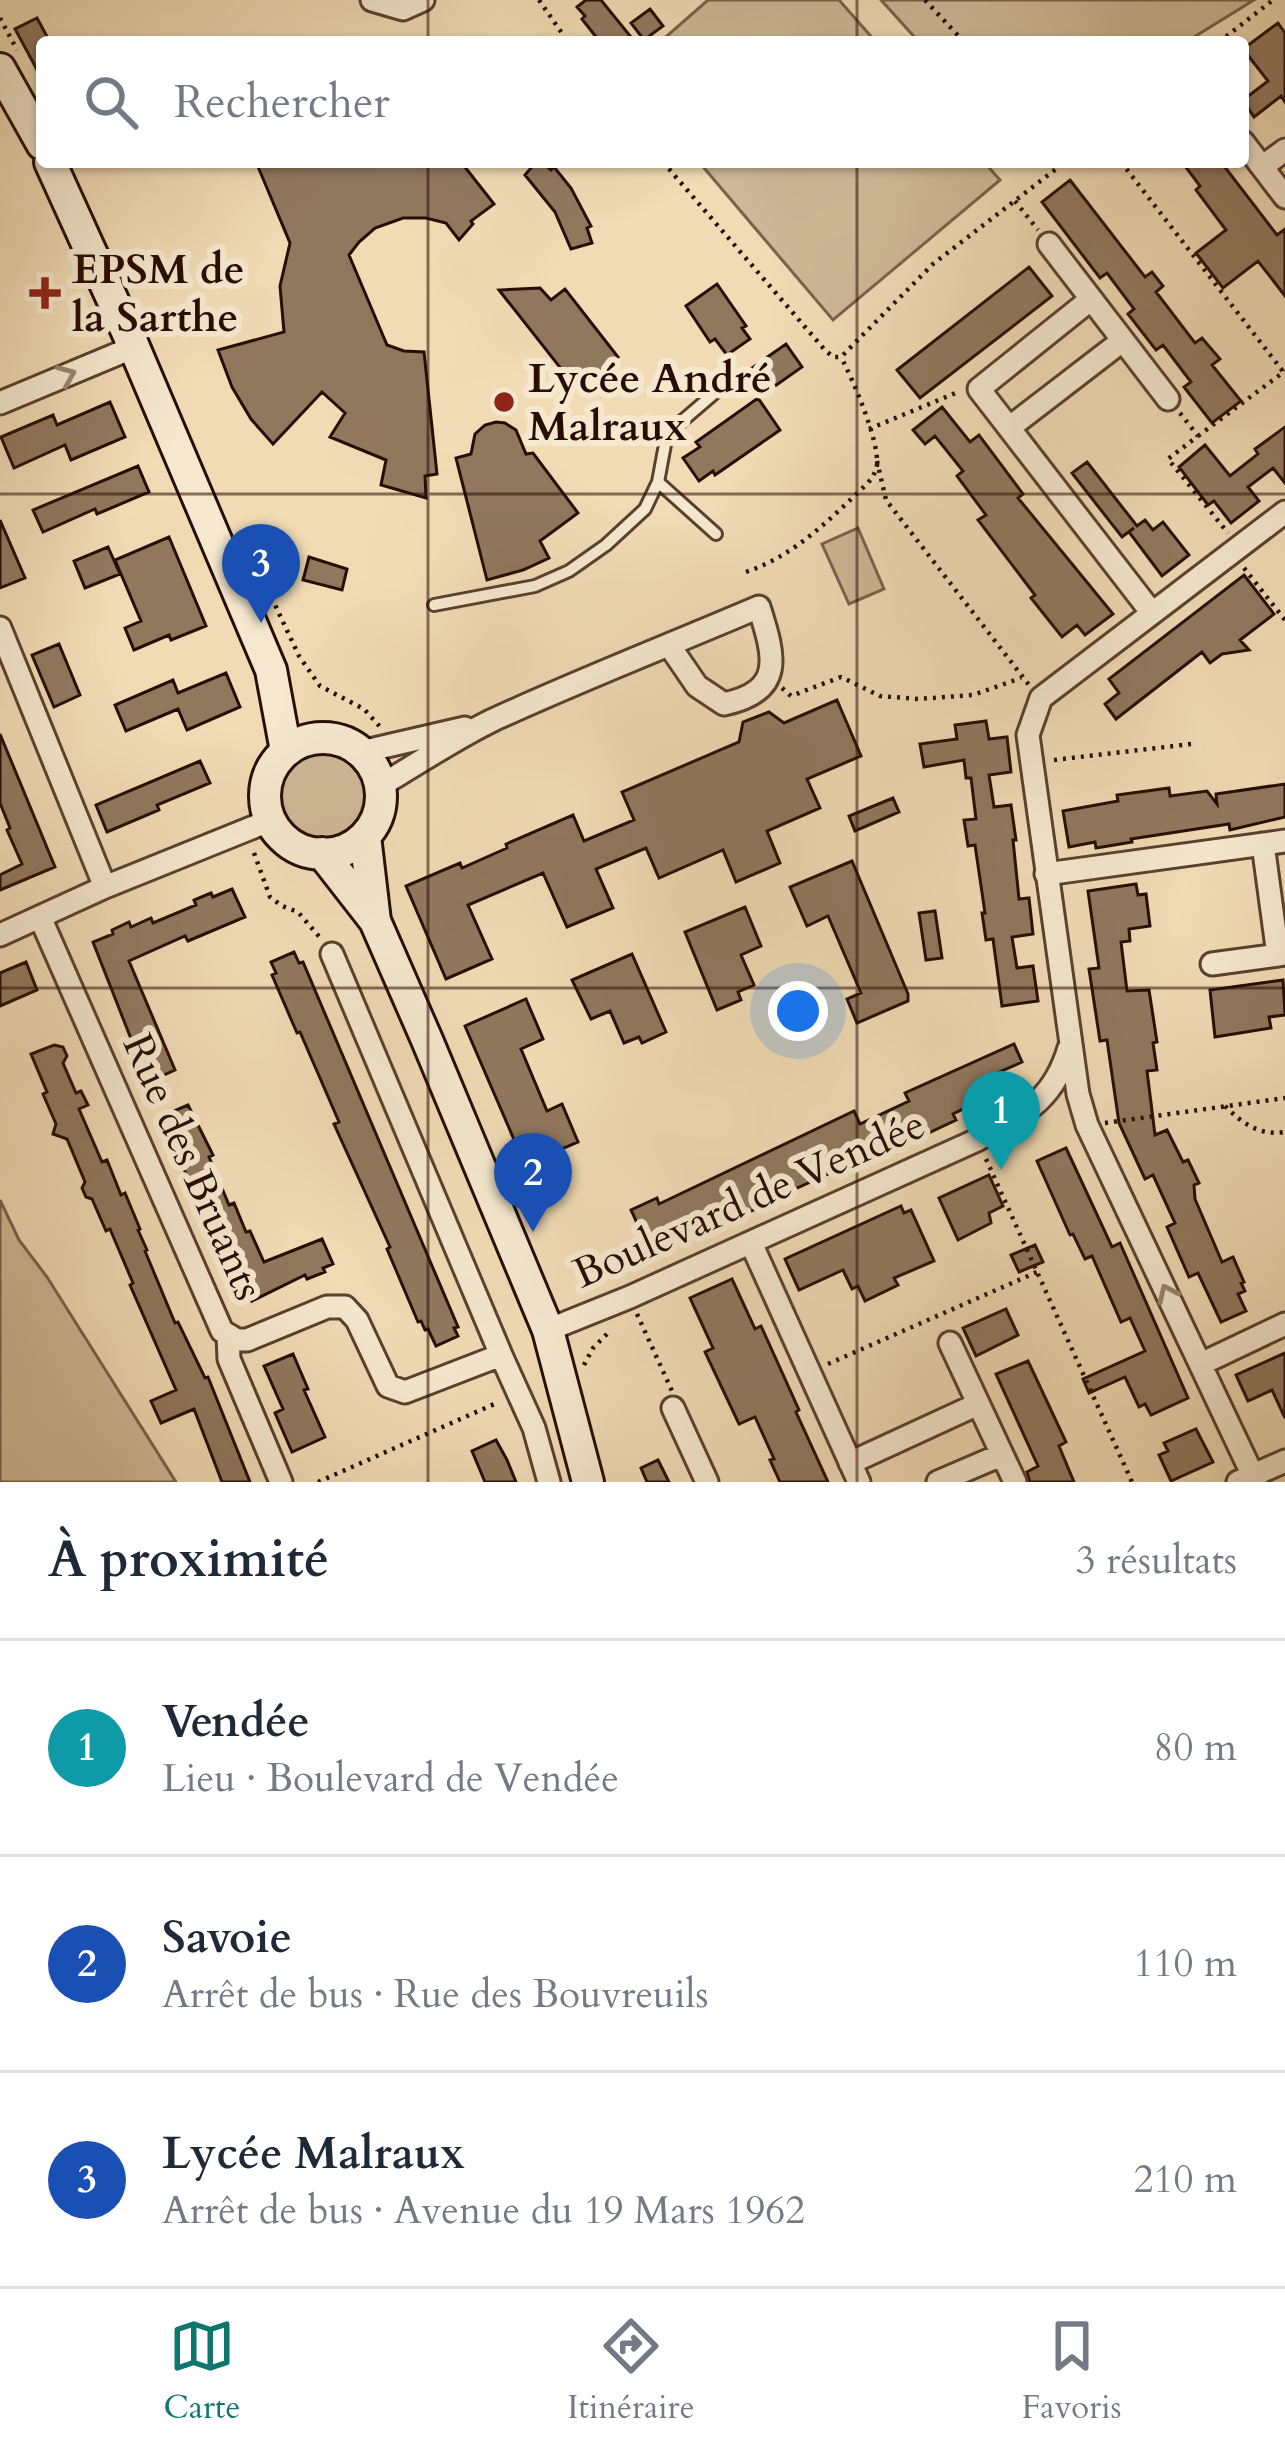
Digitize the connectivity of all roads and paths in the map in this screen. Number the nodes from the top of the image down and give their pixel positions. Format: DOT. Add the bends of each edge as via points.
graph roads {
  1 [pos="372,0"];
  2 [pos="423,0"];
  3 [pos="539,0"];
  4 [pos="925,0"];
  5 [pos="1273,0"];
  6 [pos="564,36"];
  7 [pos="958,36"];
  8 [pos="1227,36"];
  9 [pos="0,69"];
  10 [pos="36,133"];
  11 [pos="1249,150"];
  12 [pos="1285,150"];
  13 [pos="1262,167"];
  14 [pos="53,168"];
  15 [pos="668,168"];
  16 [pos="1056,168"];
  17 [pos="1126,168"];
  18 [pos="1285,197"];
  19 [pos="1015,201"];
  20 [pos="1049,244"];
  21 [pos="1090,300"];
  22 [pos="1122,340"];
  23 [pos="134,346"];
  24 [pos="841,357"];
  25 [pos="1284,372"];
  26 [pos="731,379"];
  27 [pos="980,388"];
  28 [pos="1168,400"];
  29 [pos="0,403"];
  30 [pos="1010,428"];
  31 [pos="869,429"];
  32 [pos="1198,436"];
  33 [pos="877,461"];
  34 [pos="658,482"];
  35 [pos="1285,512"];
  36 [pos="716,534"];
  37 [pos="1236,549"];
  38 [pos="252,555"];
  39 [pos="746,572"];
  40 [pos="434,605"];
  41 [pos="1152,613"];
  42 [pos="1285,620"];
  43 [pos="0,628"];
  44 [pos="670,645"];
  45 [pos="271,670"];
  46 [pos="770,675"];
  47 [pos="1023,677"];
  48 [pos="1041,698"];
  49 [pos="489,722"];
  50 [pos="389,736"];
  51 [pos="320,738"];
  52 [pos="1191,743"];
  53 [pos="286,751"];
  54 [pos="361,752"];
  55 [pos="1031,763"];
  56 [pos="380,786"];
  57 [pos="271,820"];
  58 [pos="365,836"];
  59 [pos="1274,843"];
  60 [pos="254,853"];
  61 [pos="322,853"];
  62 [pos="1046,874"];
  63 [pos="105,887"];
  64 [pos="40,917"];
  65 [pos="375,921"];
  66 [pos="0,935"];
  67 [pos="332,954"];
  68 [pos="1281,955"];
  69 [pos="1212,964"];
  70 [pos="1071,1041"];
  71 [pos="1285,1098"];
  72 [pos="1225,1106"];
  73 [pos="1088,1125"];
  74 [pos="1285,1132"];
  75 [pos="977,1140"];
  76 [pos="751,1244"];
  77 [pos="1037,1272"];
  78 [pos="630,1298"];
  79 [pos="1285,1324"];
  80 [pos="548,1330"];
  81 [pos="228,1336"];
  82 [pos="950,1343"];
  83 [pos="501,1354"];
  84 [pos="1201,1364"];
  85 [pos="809,1372"];
  86 [pos="519,1393"];
  87 [pos="978,1404"];
  88 [pos="673,1408"];
  89 [pos="1001,1455"];
  90 [pos="1285,1461"];
  91 [pos="854,1472"];
  92 [pos="1249,1480"];
  93 [pos="281,1482"];
  94 [pos="318,1482"];
  95 [pos="549,1482"];
  96 [pos="588,1482"];
  97 [pos="706,1482"];
  98 [pos="938,1482"];
  99 [pos="1015,1482"];
  100 [pos="1132,1482"];
  1 -- 2 [label="street" via="403,9"];
  3 -- 6 [label="path"];
  4 -- 7 [label="path"];
  5 -- 8 [label="path"];
  9 -- 10 [label="street"];
  11 -- 13 [label="street"];
  12 -- 13 [label="street"];
  13 -- 18 [label="street"];
  14 -- 23 [label="street"];
  15 -- 24 [label="path" via="824,349"];
  16 -- 19 [label="path"];
  17 -- 25 [label="path"];
  19 -- 20 [label="path"];
  19 -- 24 [label="path" via="933,264"];
  20 -- 21 [label="street"];
  21 -- 22 [label="street"];
  21 -- 27 [label="street"];
  22 -- 28 [label="street"];
  22 -- 30 [label="street"];
  29 -- 23 [label="street, one-way"];
  23 -- 45 [label="street"];
  24 -- 31 [label="path"];
  25 -- 32 [label="path"];
  26 -- 34 [label="lane" via="667,434"];
  27 -- 30 [label="street"];
  27 -- 31 [label="path"];
  28 -- 32 [label="path"];
  30 -- 41 [label="street"];
  31 -- 33 [label="path"];
  32 -- 37 [label="path" via="1168,459"];
  33 -- 39 [label="path" via="868,483 822,526 781,558"];
  33 -- 47 [label="path" via="886,500"];
  34 -- 36 [label="lane"];
  34 -- 40 [label="lane" via="635,520 569,571 523,589"];
  35 -- 37 [label="street"];
  37 -- 41 [label="street"];
  37 -- 42 [label="path"];
  38 -- 50 [label="path" via="320,686 364,709"];
  41 -- 48 [label="street"];
  43 -- 63 [label="street"];
  44 -- 46 [label="street" via="697,686 724,704 750,698"];
  44 -- 46 [label="street" via="759,608 773,652"];
  44 -- 49 [label="street"];
  45 -- 51 [label="street"];
  45 -- 53 [label="street"];
  46 -- 47 [label="path" via="790,696 841,677 880,696 918,699 973,695"];
  47 -- 48 [label="path"];
  48 -- 55 [label="street" via="1028,735"];
  49 -- 54 [label="street"];
  49 -- 56 [label="street"];
  51 -- 53 [label="street"];
  51 -- 54 [label="street"];
  52 -- 55 [label="path"];
  53 -- 57 [label="street" via="267,784"];
  54 -- 56 [label="street"];
  55 -- 62 [label="street"];
  56 -- 58 [label="street" via="378,815"];
  57 -- 61 [label="street" via="290,843"];
  57 -- 63 [label="street"];
  58 -- 61 [label="street"];
  58 -- 65 [label="street"];
  59 -- 62 [label="street"];
  59 -- 68 [label="street"];
  60 -- 67 [label="path" via="270,897 309,922"];
  61 -- 65 [label="street"];
  62 -- 70 [label="street"];
  63 -- 64 [label="street"];
  64 -- 66 [label="street"];
  64 -- 81 [label="street, Rue des Bruants"];
  65 -- 80 [label="street"];
  67 -- 83 [label="street"];
  68 -- 69 [label="street"];
  70 -- 73 [label="street"];
  70 -- 75 [label="street, Boulevard de Vendée" via="1043,1097"];
  71 -- 72 [label="path"];
  72 -- 73 [label="path"];
  72 -- 74 [label="path" via="1245,1126"];
  84 -- 73 [label="street, one-way"];
  75 -- 76 [label="street, Boulevard de Vendée"];
  75 -- 77 [label="path"];
  76 -- 78 [label="street, Boulevard de Vendée"];
  76 -- 85 [label="street"];
  77 -- 85 [label="path"];
  77 -- 100 [label="path"];
  78 -- 80 [label="street, Boulevard de Vendée"];
  78 -- 88 [label="path"];
  79 -- 84 [label="street"];
  80 -- 96 [label="street"];
  81 -- 83 [label="street, Rue des Bruants" via="248,1340 345,1306 388,1387 405,1393"];
  81 -- 93 [label="street"];
  82 -- 87 [label="street"];
  83 -- 86 [label="street"];
  84 -- 92 [label="street"];
  85 -- 91 [label="street"];
  86 -- 94 [label="path"];
  86 -- 95 [label="street"];
  87 -- 89 [label="street"];
  87 -- 91 [label="street"];
  88 -- 97 [label="street"];
  89 -- 98 [label="street"];
  89 -- 99 [label="street"];
  90 -- 92 [label="street"];
}
